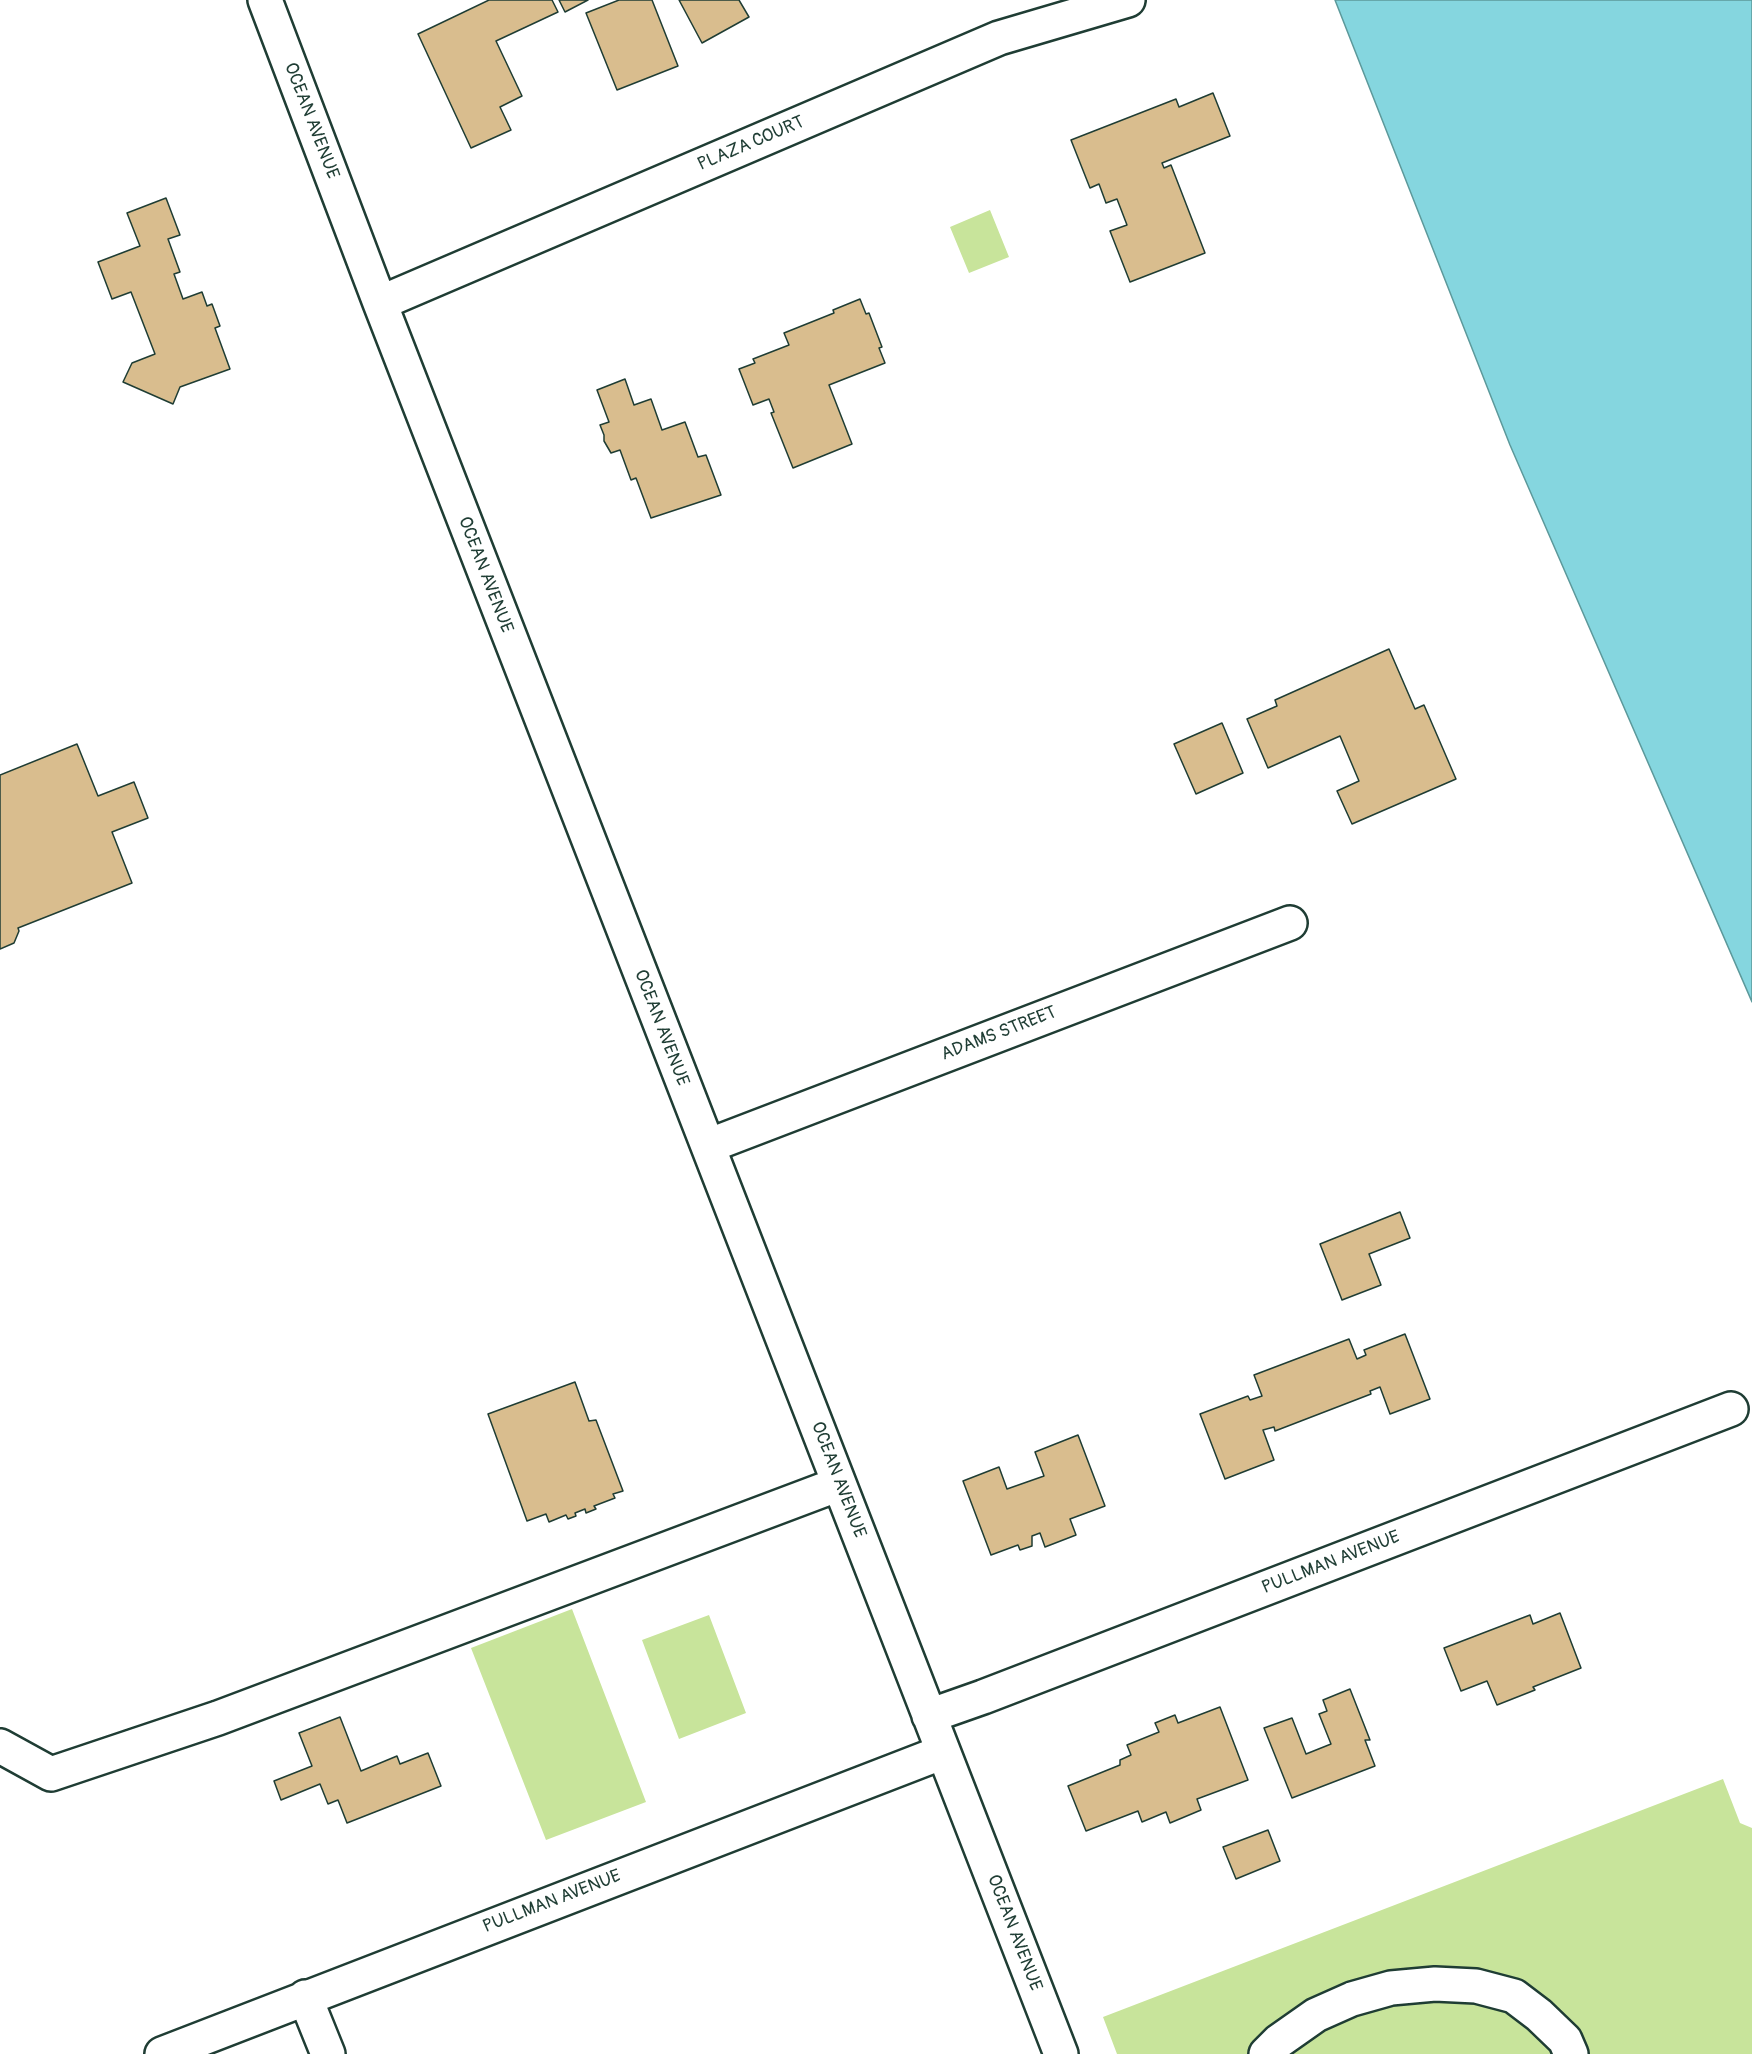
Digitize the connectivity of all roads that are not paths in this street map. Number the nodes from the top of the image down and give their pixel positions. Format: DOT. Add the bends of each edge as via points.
graph roads {
  1 [pos="265,0"];
  2 [pos="1128,0"];
  3 [pos="380,303"];
  4 [pos="1290,923"];
  5 [pos="708,1146"];
  6 [pos="1731,1409"];
  7 [pos="839,1484"];
  8 [pos="929,1716"];
  9 [pos="0,1746"];
  10 [pos="943,1752"];
  11 [pos="305,1997"];
  12 [pos="162,2054"];
  13 [pos="328,2054"];
  14 [pos="1061,2054"];
  15 [pos="1266,2054"];
  16 [pos="1571,2054"];
  1 -- 3 [label="street, OCEAN AVENUE"];
  2 -- 3 [label="street, PLAZA COURT" via="999,38"];
  3 -- 5 [label="street, OCEAN AVENUE"];
  4 -- 5 [label="street, ADAMS STREET"];
  5 -- 7 [label="street, OCEAN AVENUE"];
  6 -- 8 [label="street, PULLMAN AVENUE"];
  7 -- 8 [label="street, OCEAN AVENUE"];
  7 -- 9 [label="street" via="218,1718 51,1774"];
  8 -- 10 [label="street, OCEAN AVENUE"];
  10 -- 11 [label="street, PULLMAN AVENUE"];
  10 -- 14 [label="street, OCEAN AVENUE"];
  11 -- 12 [label="street, PULLMAN AVENUE"];
  11 -- 13 [label="street"];
  15 -- 16 [label="street" via="1316,2015 1353,1999 1391,1988 1435,1984 1476,1986 1514,1996 1565,2040"];
}
